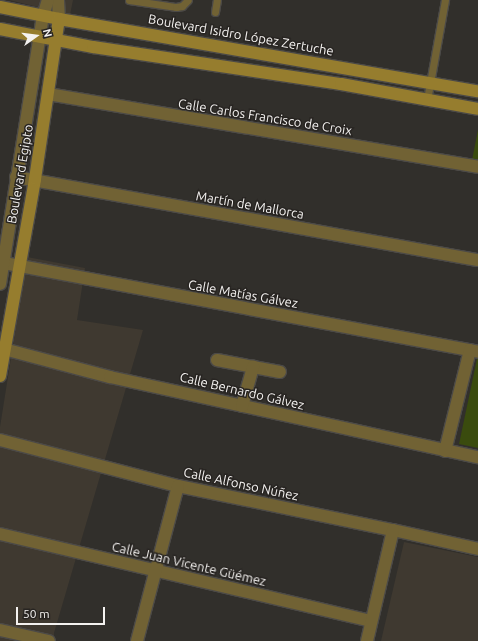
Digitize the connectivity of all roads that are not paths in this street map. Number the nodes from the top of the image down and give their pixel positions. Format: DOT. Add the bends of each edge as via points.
graph roads {
  1 [pos="48,0"];
  2 [pos="58,0"];
  3 [pos="129,0"];
  4 [pos="188,0"];
  5 [pos="217,0"];
  6 [pos="444,0"];
  7 [pos="0,7"];
  8 [pos="215,12"];
  9 [pos="43,16"];
  10 [pos="58,19"];
  11 [pos="0,29"];
  12 [pos="40,36"];
  13 [pos="56,39"];
  14 [pos="431,82"];
  15 [pos="478,91"];
  16 [pos="48,94"];
  17 [pos="427,100"];
  18 [pos="478,109"];
  19 [pos="478,167"];
  20 [pos="16,177"];
  21 [pos="35,180"];
  22 [pos="478,260"];
  23 [pos="4,263"];
  24 [pos="19,265"];
  25 [pos="0,284"];
  26 [pos="2,348"];
  27 [pos="474,351"];
  28 [pos="217,360"];
  29 [pos="253,367"];
  30 [pos="280,372"];
  31 [pos="0,376"];
  32 [pos="242,406"];
  33 [pos="0,440"];
  34 [pos="445,451"];
  35 [pos="478,457"];
  36 [pos="178,486"];
  37 [pos="393,530"];
  38 [pos="0,534"];
  39 [pos="478,549"];
  40 [pos="155,570"];
  41 [pos="371,622"];
  42 [pos="0,630"];
  43 [pos="50,641"];
  44 [pos="137,641"];
  45 [pos="367,641"];
  1 -- 9 [label="street, Boulevard Egipto"];
  2 -- 10 [label="street, Boulevard Egipto"];
  3 -- 4 [label="lane" via="176,7 182,6"];
  5 -- 8 [label="lane"];
  6 -- 14 [label="lane"];
  7 -- 9 [label="main road, Boulevard Isidro López Zertuche"];
  9 -- 10 [label="main road, Boulevard Isidro López Zertuche"];
  9 -- 12 [label="street, Boulevard Egipto"];
  10 -- 13 [label="main road, Boulevard Egipto"];
  10 -- 14 [label="main road, Boulevard Isidro López Zertuche"];
  11 -- 12 [label="main road"];
  12 -- 13 [label="main road"];
  12 -- 20 [label="street, Boulevard Egipto"];
  13 -- 16 [label="main road, Boulevard Egipto"];
  13 -- 17 [label="main road" via="93,48 341,84"];
  14 -- 15 [label="main road, Boulevard Isidro López Zertuche"];
  14 -- 17 [label="lane"];
  16 -- 19 [label="street, Calle Carlos Francisco de Croix"];
  16 -- 21 [label="main road, Boulevard Egipto"];
  17 -- 18 [label="main road"];
  20 -- 21 [label="street, Martín de Mallorca"];
  20 -- 23 [label="street, Boulevard Egipto"];
  21 -- 22 [label="street, Martín de Mallorca"];
  21 -- 24 [label="main road, Boulevard Egipto"];
  23 -- 24 [label="street, Calle Matías Gálvez"];
  23 -- 25 [label="street, Boulevard Egipto"];
  24 -- 26 [label="main road, Boulevard Egipto"];
  24 -- 27 [label="street, Calle Matías Gálvez"];
  26 -- 31 [label="main road, Boulevard Egipto"];
  26 -- 32 [label="street, Calle Bernardo Gálvez" via="95,373"];
  27 -- 34 [label="street"];
  28 -- 29 [label="street"];
  29 -- 30 [label="street"];
  29 -- 32 [label="street"];
  32 -- 34 [label="street, Calle Bernardo Gálvez"];
  33 -- 36 [label="street, Calle Alfonso Núñez"];
  34 -- 35 [label="street, Calle Bernardo Gálvez"];
  36 -- 37 [label="street, Calle Alfonso Núñez"];
  36 -- 40 [label="street"];
  37 -- 39 [label="street, Calle Alfonso Núñez"];
  37 -- 41 [label="street"];
  38 -- 40 [label="street, Calle Juan Vicente Güémez"];
  40 -- 41 [label="street, Calle Juan Vicente Güémez"];
  40 -- 44 [label="street"];
  41 -- 45 [label="street"];
  42 -- 43 [label="street"];
}
